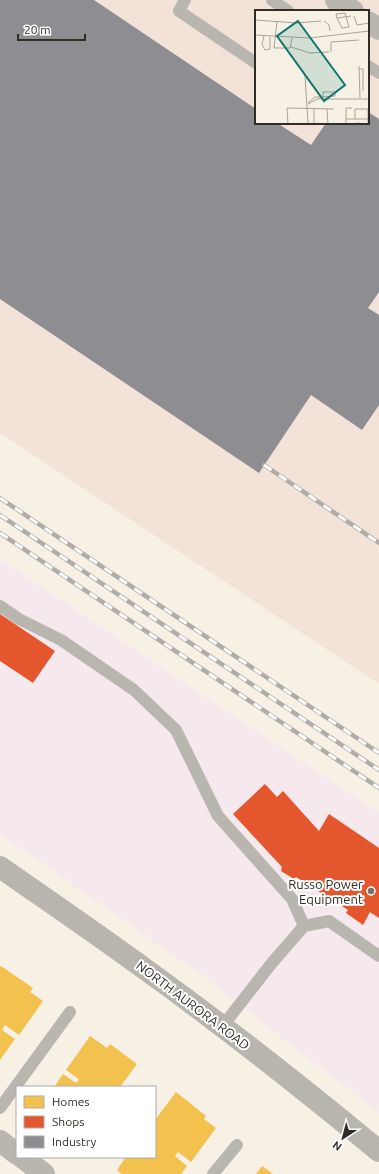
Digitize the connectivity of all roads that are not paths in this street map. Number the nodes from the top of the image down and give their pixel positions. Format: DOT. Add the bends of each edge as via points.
graph roads {
  1 [pos="186,0"];
  2 [pos="272,0"];
  3 [pos="336,0"];
  4 [pos="287,10"];
  5 [pos="351,10"];
  6 [pos="369,23"];
  7 [pos="379,29"];
  8 [pos="255,61"];
  9 [pos="369,67"];
  10 [pos="379,73"];
  11 [pos="0,606"];
  12 [pos="0,867"];
  13 [pos="304,926"];
  14 [pos="379,956"];
  15 [pos="70,1012"];
  16 [pos="222,1027"];
  17 [pos="16,1086"];
  18 [pos="16,1086"];
  19 [pos="0,1108"];
  20 [pos="0,1141"];
  21 [pos="237,1145"];
  22 [pos="379,1152"];
  23 [pos="16,1153"];
  24 [pos="23,1158"];
  25 [pos="44,1174"];
  26 [pos="213,1174"];
  1 -- 8 [label="lane" via="179,11"];
  2 -- 4 [label="lane"];
  3 -- 5 [label="street"];
  6 -- 7 [label="street"];
  9 -- 10 [label="lane"];
  11 -- 13 [label="lane" via="19,619 61,640 134,690 176,730 218,816 292,899"];
  12 -- 16 [label="main road, NORTH AURORA ROAD"];
  13 -- 14 [label="lane" via="329,921"];
  13 -- 16 [label="lane"];
  15 -- 17 [label="lane"];
  16 -- 22 [label="main road, NORTH AURORA ROAD"];
  18 -- 19 [label="lane"];
  20 -- 23 [label="street"];
  21 -- 26 [label="lane"];
  24 -- 25 [label="street"];
}
